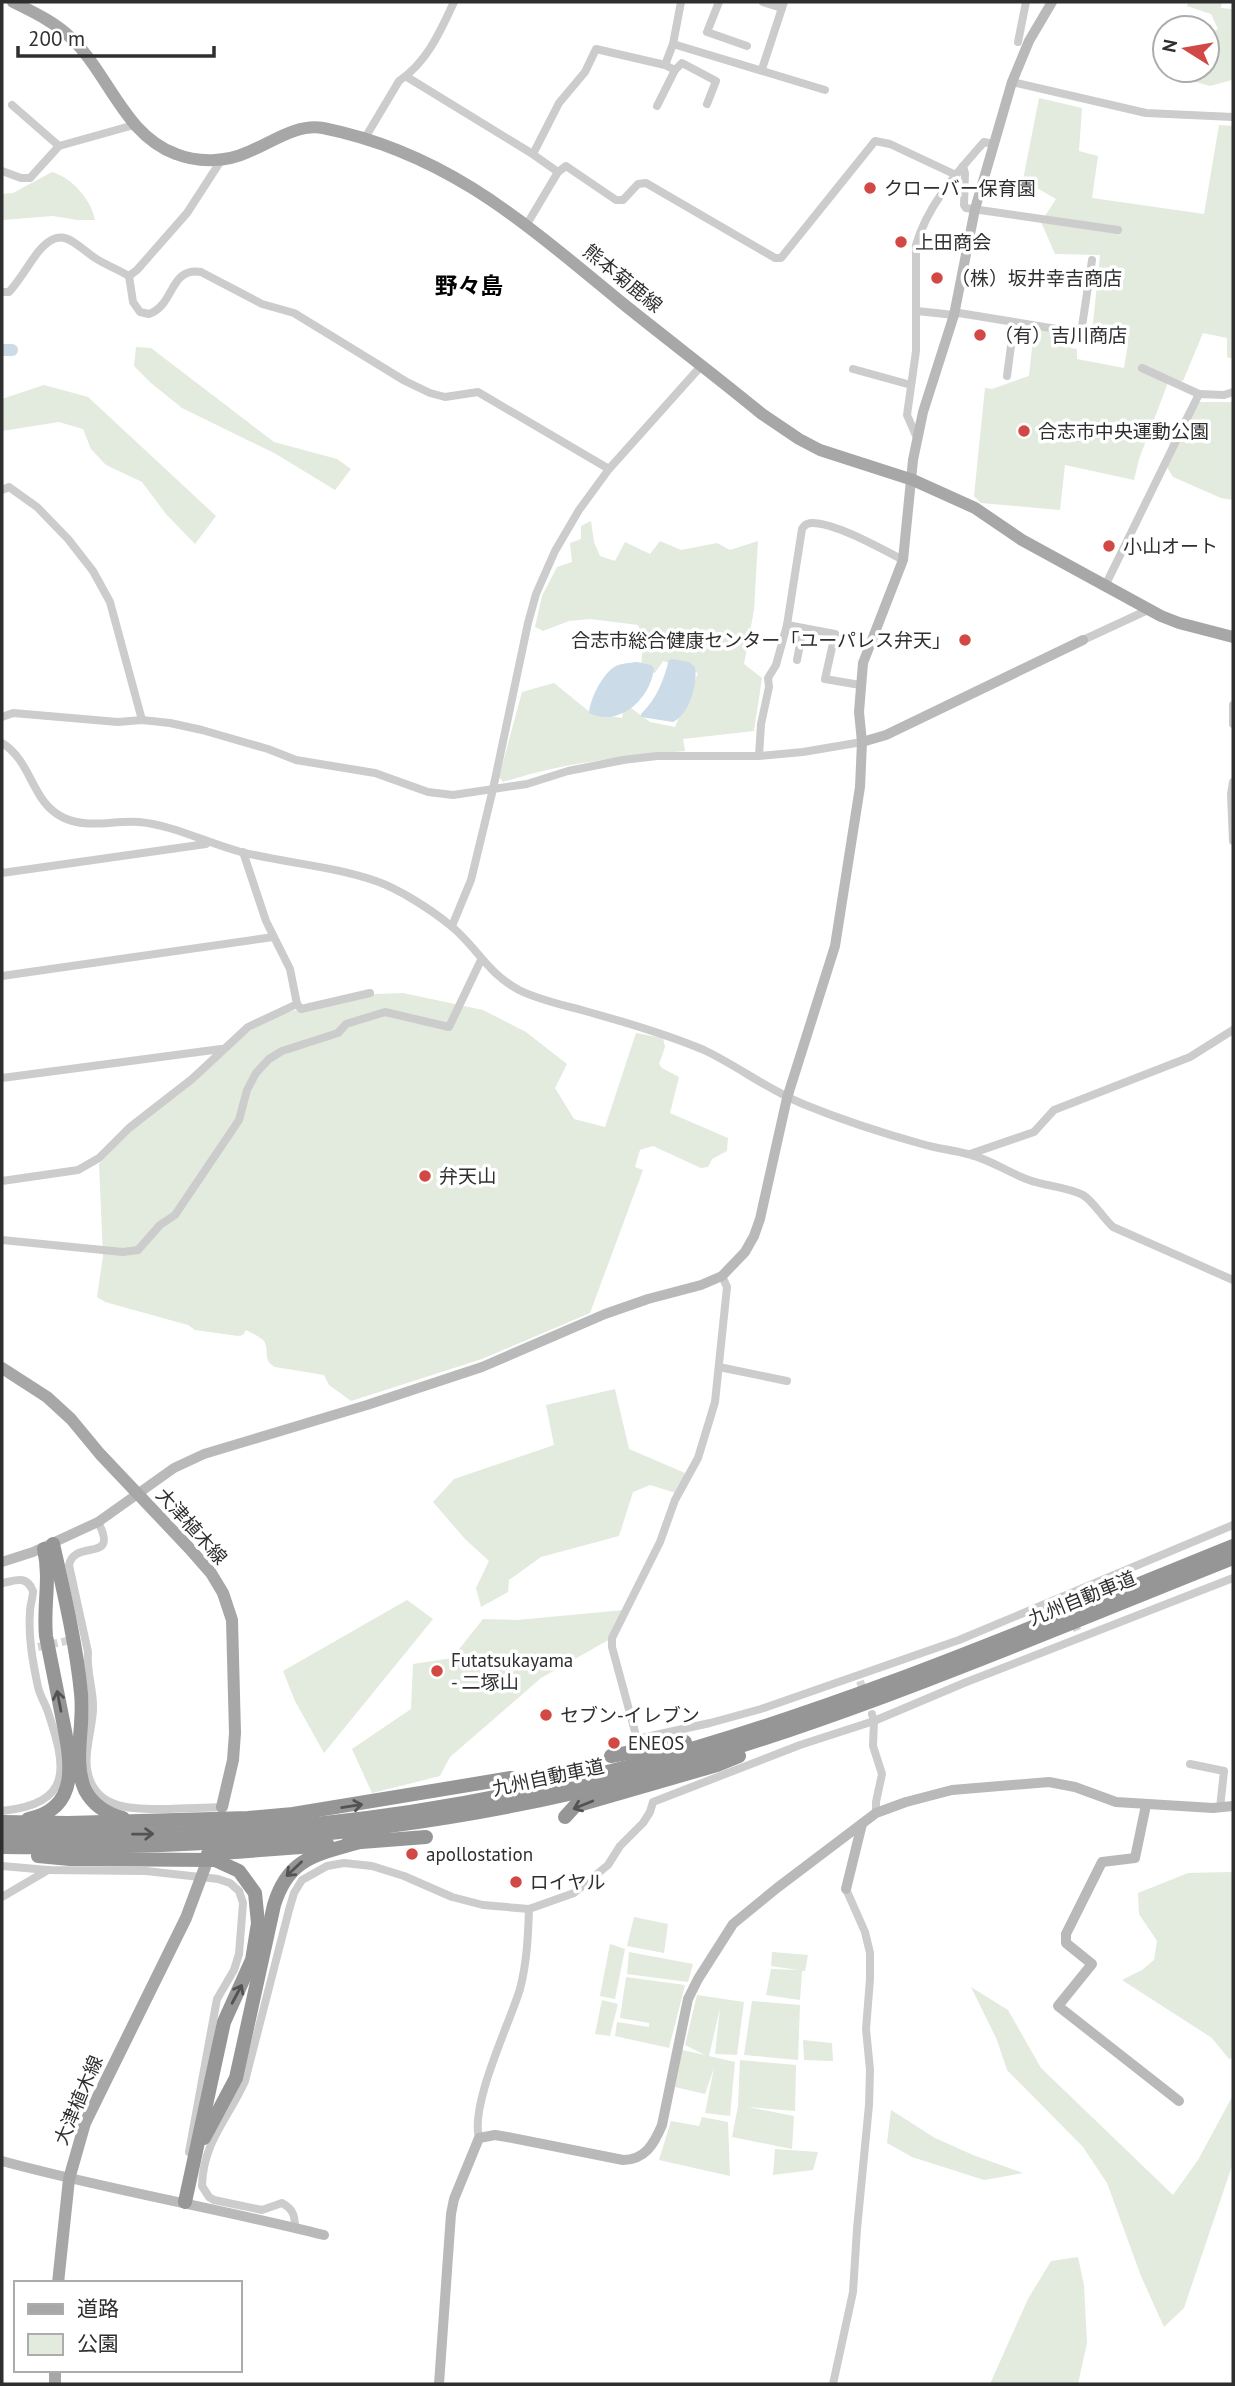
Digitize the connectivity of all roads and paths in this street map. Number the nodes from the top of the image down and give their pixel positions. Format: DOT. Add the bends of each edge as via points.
graph roads {
  1 [pos="13,2"];
  2 [pos="454,2"];
  3 [pos="681,2"];
  4 [pos="719,2"];
  5 [pos="763,2"];
  6 [pos="1027,2"];
  7 [pos="1052,2"];
  8 [pos="783,5"];
  9 [pos="1018,42"];
  10 [pos="673,44"];
  11 [pos="747,46"];
  12 [pos="664,65"];
  13 [pos="762,69"];
  14 [pos="675,70"];
  15 [pos="407,77"];
  16 [pos="1012,82"];
  17 [pos="825,90"];
  18 [pos="12,104"];
  19 [pos="707,104"];
  20 [pos="657,106"];
  21 [pos="1233,117"];
  22 [pos="134,125"];
  23 [pos="365,138"];
  24 [pos="993,144"];
  25 [pos="59,146"];
  26 [pos="533,154"];
  27 [pos="222,159"];
  28 [pos="963,166"];
  29 [pos="2,171"];
  30 [pos="558,172"];
  31 [pos="956,174"];
  32 [pos="975,209"];
  33 [pos="527,224"];
  34 [pos="1118,230"];
  35 [pos="1092,260"];
  36 [pos="129,276"];
  37 [pos="2,292"];
  38 [pos="918,311"];
  39 [pos="954,315"];
  40 [pos="1014,323"];
  41 [pos="702,365"];
  42 [pos="1142,368"];
  43 [pos="853,369"];
  44 [pos="1007,376"];
  45 [pos="911,385"];
  46 [pos="1233,392"];
  47 [pos="1199,394"];
  48 [pos="917,439"];
  49 [pos="609,469"];
  50 [pos="913,480"];
  51 [pos="2,490"];
  52 [pos="904,560"];
  53 [pos="1105,586"];
  54 [pos="1150,609"];
  55 [pos="787,625"];
  56 [pos="803,628"];
  57 [pos="1233,637"];
  58 [pos="1083,640"];
  59 [pos="797,660"];
  60 [pos="860,685"];
  61 [pos="1233,705"];
  62 [pos="2,717"];
  63 [pos="142,720"];
  64 [pos="1233,724"];
  65 [pos="862,742"];
  66 [pos="2,743"];
  67 [pos="759,756"];
  68 [pos="1233,782"];
  69 [pos="493,789"];
  70 [pos="1233,841"];
  71 [pos="209,843"];
  72 [pos="243,852"];
  73 [pos="2,873"];
  74 [pos="452,926"];
  75 [pos="273,936"];
  76 [pos="481,960"];
  77 [pos="2,976"];
  78 [pos="370,993"];
  79 [pos="298,1004"];
  80 [pos="1233,1030"];
  81 [pos="223,1049"];
  82 [pos="2,1078"];
  83 [pos="787,1098"];
  84 [pos="970,1154"];
  85 [pos="2,1181"];
  86 [pos="2,1240"];
  87 [pos="722,1276"];
  88 [pos="1233,1280"];
  89 [pos="719,1367"];
  90 [pos="2,1368"];
  91 [pos="787,1381"];
  92 [pos="138,1496"];
  93 [pos="98,1522"];
  94 [pos="1233,1525"];
  95 [pos="49,1546"];
  96 [pos="1233,1546"];
  97 [pos="1233,1558"];
  98 [pos="2,1562"];
  99 [pos="1233,1578"];
  100 [pos="2,1583"];
  101 [pos="900,1690"];
  102 [pos="823,1707"];
  103 [pos="873,1718"];
  104 [pos="611,1756"];
  105 [pos="1190,1764"];
  106 [pos="512,1778"];
  107 [pos="1146,1805"];
  108 [pos="222,1807"];
  109 [pos="1233,1807"];
  110 [pos="1220,1808"];
  111 [pos="2,1811"];
  112 [pos="876,1813"];
  113 [pos="565,1816"];
  114 [pos="187,1820"];
  115 [pos="2,1821"];
  116 [pos="862,1825"];
  117 [pos="2,1835"];
  118 [pos="426,1837"];
  119 [pos="356,1843"];
  120 [pos="2,1847"];
  121 [pos="2,1854"];
  122 [pos="159,1858"];
  123 [pos="2,1866"];
  124 [pos="48,1870"];
  125 [pos="204,1872"];
  126 [pos="846,1889"];
  127 [pos="2,1897"];
  128 [pos="529,1909"];
  129 [pos="1179,2101"];
  130 [pos="479,2138"];
  131 [pos="2,2161"];
  132 [pos="69,2179"];
  133 [pos="183,2202"];
  134 [pos="295,2228"];
  135 [pos="324,2235"];
  136 [pos="58,2281"];
  137 [pos="439,2384"];
  138 [pos="833,2384"];
  1 -- 22 [label="main road, 熊本菊鹿線" via="70,37"];
  2 -- 15 [label="street" via="429,52"];
  3 -- 10 [label="street"];
  4 -- 11 [label="street" via="707,32"];
  5 -- 8 [label="street"];
  6 -- 9 [label="street"];
  7 -- 16 [label="street"];
  8 -- 13 [label="street"];
  10 -- 12 [label="street"];
  10 -- 13 [label="street"];
  12 -- 14 [label="street"];
  12 -- 26 [label="street" via="596,49 585,72 559,103"];
  13 -- 17 [label="street"];
  14 -- 19 [label="street" via="682,64 716,80"];
  14 -- 20 [label="street"];
  15 -- 23 [label="street" via="399,81"];
  15 -- 26 [label="street"];
  16 -- 21 [label="street" via="1146,113"];
  16 -- 24 [label="street"];
  18 -- 25 [label="street"];
  22 -- 25 [label="street"];
  22 -- 27 [label="main road, 熊本菊鹿線" via="155,144 176,154"];
  23 -- 27 [label="main road, 熊本菊鹿線" via="316,127"];
  23 -- 33 [label="main road, 熊本菊鹿線" via="448,173"];
  24 -- 28 [label="street" via="984,142"];
  24 -- 32 [label="street"];
  25 -- 29 [label="street" via="30,178"];
  26 -- 30 [label="street"];
  27 -- 36 [label="street" via="187,213"];
  28 -- 31 [label="street"];
  28 -- 32 [label="street" via="964,205"];
  30 -- 31 [label="street" via="569,168 616,200 646,183 775,258 786,252 875,141"];
  30 -- 33 [label="street"];
  31 -- 38 [label="street" via="937,199 916,245"];
  32 -- 34 [label="street"];
  32 -- 39 [label="street"];
  33 -- 41 [label="main road, 熊本菊鹿線"];
  35 -- 40 [label="street" via="1081,334"];
  36 -- 37 [label="street" via="68,237 60,237 40,250 9,292"];
  36 -- 49 [label="street" via="134,302 140,312 149,314 161,307 187,271 201,272 262,304 294,313 430,393 445,397 478,392"];
  38 -- 39 [label="street"];
  38 -- 45 [label="street"];
  39 -- 40 [label="street"];
  39 -- 48 [label="street"];
  40 -- 44 [label="street"];
  41 -- 49 [label="street"];
  41 -- 50 [label="main road, 熊本菊鹿線" via="799,439"];
  42 -- 47 [label="street"];
  43 -- 45 [label="street"];
  45 -- 48 [label="street" via="907,415"];
  46 -- 47 [label="street"];
  47 -- 53 [label="street"];
  48 -- 50 [label="street"];
  49 -- 69 [label="street" via="555,551 536,594"];
  50 -- 52 [label="street"];
  50 -- 53 [label="main road, 熊本菊鹿線" via="975,508"];
  51 -- 63 [label="street" via="9,487 37,507 93,571 110,601"];
  52 -- 55 [label="street" via="843,532 805,525"];
  52 -- 60 [label="street" via="872,637"];
  53 -- 54 [label="main road, 熊本菊鹿線"];
  54 -- 57 [label="main road, 熊本菊鹿線" via="1179,624"];
  54 -- 58 [label="street"];
  55 -- 56 [label="street"];
  55 -- 67 [label="street" via="768,678"];
  56 -- 59 [label="street"];
  56 -- 60 [label="street" via="835,634 825,679"];
  58 -- 65 [label="street" via="886,735"];
  60 -- 65 [label="street"];
  61 -- 64 [label="street"];
  62 -- 63 [label="street" via="13,713"];
  63 -- 69 [label="street" via="202,730 296,760 375,773 428,792 453,795"];
  65 -- 67 [label="street"];
  65 -- 83 [label="street" via="835,946"];
  66 -- 71 [label="street" via="26,766 41,799 67,819 88,824 139,822"];
  67 -- 69 [label="street" via="646,757"];
  68 -- 70 [label="street"];
  69 -- 74 [label="street" via="471,880"];
  71 -- 72 [label="street"];
  71 -- 73 [label="street"];
  72 -- 74 [label="street" via="377,881"];
  72 -- 75 [label="street"];
  74 -- 76 [label="street"];
  75 -- 77 [label="street"];
  75 -- 79 [label="street" via="290,969"];
  76 -- 83 [label="street" via="520,990 705,1051"];
  76 -- 86 [label="street" via="449,1027 384,1012 269,1059 247,1090 239,1121 175,1215 138,1250"];
  78 -- 79 [label="street" via="301,1009"];
  79 -- 81 [label="street" via="248,1027"];
  80 -- 84 [label="street" via="1189,1057 1055,1110 1034,1132"];
  81 -- 82 [label="street"];
  81 -- 85 [label="street" via="99,1158 78,1170"];
  83 -- 84 [label="street" via="897,1137"];
  83 -- 87 [label="street" via="754,1236 746,1252"];
  84 -- 88 [label="street" via="1027,1179 1084,1196 1113,1227"];
  87 -- 89 [label="street" via="727,1286"];
  87 -- 92 [label="street" via="605,1314 482,1367 204,1454 174,1468"];
  89 -- 91 [label="street"];
  89 -- 94 [label="street" via="715,1402 698,1458 612,1638 637,1739 761,1709 858,1678 1064,1599"];
  90 -- 92 [label="main road, 大津植木線" via="71,1419"];
  92 -- 93 [label="street"];
  92 -- 108 [label="main road, 大津植木線" via="211,1573 232,1620 233,1760"];
  93 -- 95 [label="street"];
  93 -- 108 [label="street" via="104,1537 101,1546 93,1552 78,1552 69,1565 93,1698 87,1759 93,1786 115,1805 131,1809"];
  95 -- 98 [label="street"];
  95 -- 114 [label="highway" via="80,1686 80,1761 86,1791 116,1816"];
  115 -- 95 [label="highway, one-way" via="33,1818 51,1809 70,1777 46,1636"];
  96 -- 102 [label="highway, 九州自動車道"];
  97 -- 101 [label="highway, 九州自動車道"];
  99 -- 103 [label="street"];
  100 -- 111 [label="street" via="18,1578 32,1587 29,1635 61,1763 61,1779 45,1800"];
  101 -- 113 [label="highway, one-way" via="717,1765 575,1806"];
  101 -- 120 [label="highway, 九州自動車道" via="648,1774 449,1817 237,1842"];
  102 -- 104 [label="highway" via="693,1741"];
  117 -- 102 [label="highway, 九州自動車道, one-way" via="190,1833 373,1817 628,1767"];
  103 -- 112 [label="street" via="873,1746 882,1774"];
  103 -- 128 [label="street" via="653,1802 643,1823 608,1865 574,1893"];
  105 -- 110 [label="street" via="1224,1771"];
  114 -- 106 [label="highway, one-way" via="293,1814"];
  107 -- 110 [label="street"];
  107 -- 112 [label="street" via="1116,1802 1049,1782 951,1790"];
  107 -- 129 [label="street" via="1135,1858 1102,1862 1066,1934 1066,1942 1092,1964 1058,2006"];
  109 -- 110 [label="street"];
  112 -- 116 [label="street"];
  114 -- 115 [label="highway"];
  116 -- 126 [label="street"];
  116 -- 130 [label="street" via="733,1924 688,1999 662,2125 642,2156 623,2160 495,2135"];
  118 -- 119 [label="highway"];
  119 -- 122 [label="highway"];
  119 -- 133 [label="highway, one-way" via="301,1862 277,1894 238,2070 205,2133"];
  121 -- 122 [label="highway"];
  133 -- 122 [label="highway, one-way" via="224,2022 252,1960 258,1912 251,1885 233,1866 215,1860"];
  123 -- 124 [label="street"];
  124 -- 125 [label="street"];
  124 -- 127 [label="street"];
  125 -- 132 [label="main road, 大津植木線" via="186,1918 94,2102"];
  125 -- 133 [label="street" via="239,1891 243,1945 217,1999"];
  126 -- 138 [label="street" via="870,1953 866,2029 870,2070 853,2292"];
  128 -- 130 [label="street" via="526,1963 487,2081"];
  128 -- 134 [label="street" via="472,1903 383,1869 344,1863 327,1866 302,1880 277,1952 245,2081 215,2132 202,2186 214,2200 262,2210 282,2203 295,2216"];
  130 -- 137 [label="street" via="451,2214"];
  131 -- 132 [label="street"];
  132 -- 133 [label="street"];
  132 -- 136 [label="main road, 大津植木線"];
  133 -- 134 [label="street"];
  134 -- 135 [label="street"];
}
